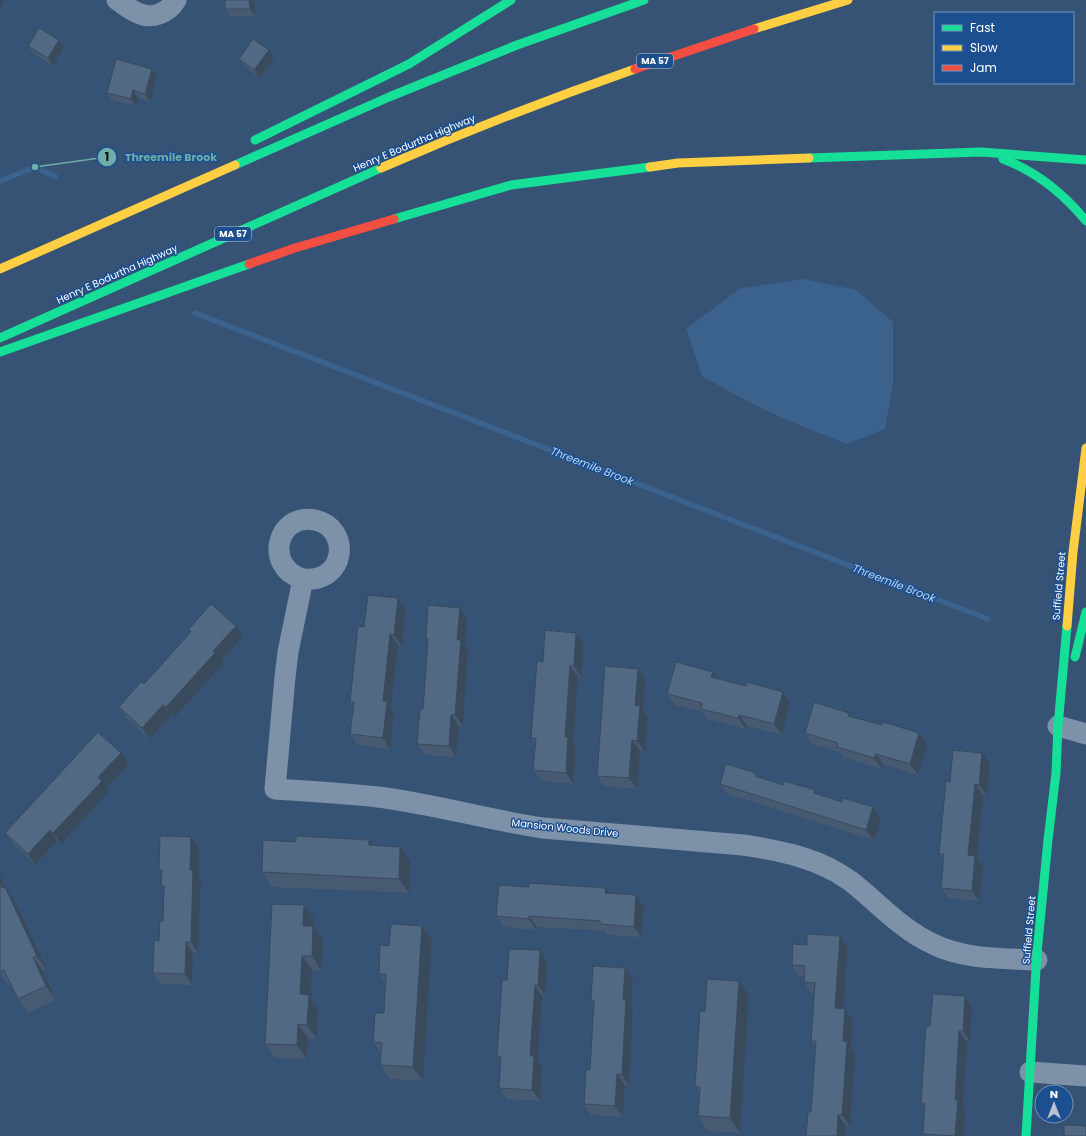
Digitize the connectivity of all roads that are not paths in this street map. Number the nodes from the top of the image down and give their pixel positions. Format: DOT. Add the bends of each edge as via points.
graph roads {
  1 [pos="117,0"];
  2 [pos="176,0"];
  3 [pos="511,0"];
  4 [pos="644,0"];
  5 [pos="848,0"];
  6 [pos="248,144"];
  7 [pos="981,152"];
  8 [pos="1086,160"];
  9 [pos="159,189"];
  10 [pos="1086,222"];
  11 [pos="45,249"];
  12 [pos="0,269"];
  13 [pos="0,338"];
  14 [pos="0,352"];
  15 [pos="1086,448"];
  16 [pos="1083,498"];
  17 [pos="303,580"];
  18 [pos="1086,612"];
  19 [pos="1058,726"];
  20 [pos="1086,734"];
  21 [pos="1037,960"];
  22 [pos="1030,1072"];
  23 [pos="1086,1076"];
  24 [pos="1026,1136"];
  1 -- 2 [label="street" via="138,14 150,16 167,10"];
  3 -- 6 [label="main road" via="409,64"];
  4 -- 11 [label="main road" via="517,45 389,97"];
  5 -- 13 [label="main road, Henry E Bodurtha Highway / MA 57" via="660,59 474,129 369,173"];
  7 -- 8 [label="main road"];
  7 -- 10 [label="main road" via="1024,167 1037,175 1061,193"];
  7 -- 14 [label="main road" via="678,163 511,185 295,248"];
  9 -- 11 [label="main road"];
  11 -- 12 [label="main road"];
  15 -- 16 [label="main road, Suffield Street"];
  16 -- 19 [label="main road, Suffield Street" via="1073,552"];
  17 -- 21 [label="street, Mansion Woods Drive" via="288,652 275,788 378,797 543,828 768,848 814,861 834,871 852,882 905,928 933,945 969,955"];
  18 -- 19 [label="main road, Suffield Street"];
  19 -- 20 [label="street"];
  19 -- 21 [label="main road, Suffield Street" via="1056,773"];
  21 -- 22 [label="main road, Suffield Street"];
  22 -- 23 [label="street"];
  22 -- 24 [label="main road, Suffield Street"];
}
